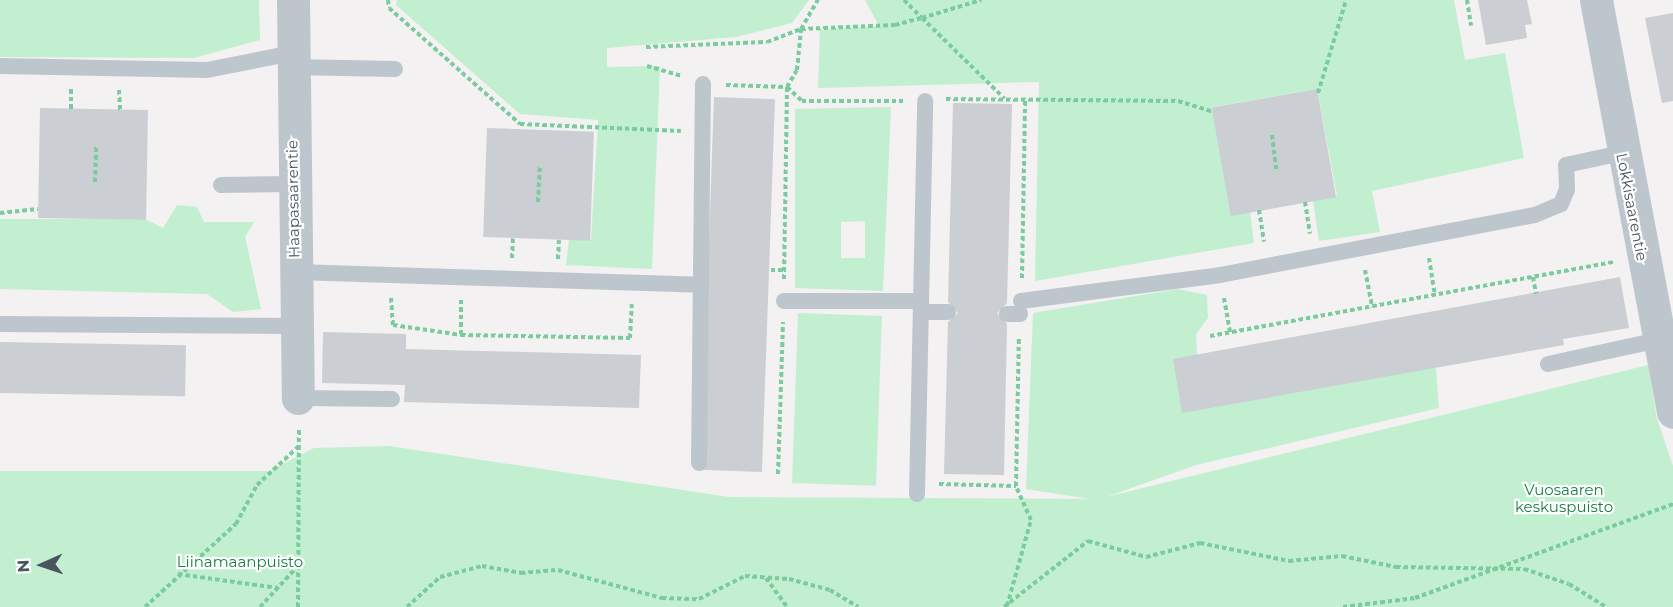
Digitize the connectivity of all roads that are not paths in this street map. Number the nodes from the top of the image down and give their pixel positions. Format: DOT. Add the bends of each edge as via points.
graph roads {
  1 [pos="293,0"];
  2 [pos="1596,0"];
  3 [pos="292,60"];
  4 [pos="0,66"];
  5 [pos="395,69"];
  6 [pos="703,84"];
  7 [pos="926,101"];
  8 [pos="1622,153"];
  9 [pos="292,184"];
  10 [pos="220,185"];
  11 [pos="295,272"];
  12 [pos="701,285"];
  13 [pos="784,302"];
  14 [pos="921,307"];
  15 [pos="1016,310"];
  16 [pos="948,312"];
  17 [pos="0,324"];
  18 [pos="295,326"];
  19 [pos="1659,340"];
  20 [pos="1548,364"];
  21 [pos="298,398"];
  22 [pos="392,399"];
  23 [pos="1673,412"];
  24 [pos="699,463"];
  25 [pos="917,494"];
  1 -- 3 [label="street, Haapasaarentie"];
  2 -- 8 [label="street, Lokkisaarentie"];
  3 -- 4 [label="lane" via="207,70"];
  3 -- 5 [label="lane"];
  3 -- 9 [label="street, Haapasaarentie"];
  6 -- 12 [label="lane"];
  7 -- 14 [label="lane"];
  8 -- 15 [label="lane" via="1566,165 1567,189 1561,204 1535,215"];
  8 -- 19 [label="street, Lokkisaarentie"];
  9 -- 10 [label="lane"];
  9 -- 11 [label="street, Haapasaarentie"];
  11 -- 12 [label="lane" via="389,272"];
  11 -- 18 [label="street, Haapasaarentie"];
  12 -- 24 [label="lane"];
  13 -- 14 [label="lane"];
  14 -- 16 [label="lane"];
  14 -- 25 [label="lane"];
  17 -- 18 [label="lane"];
  18 -- 21 [label="street, Haapasaarentie"];
  19 -- 20 [label="lane"];
  19 -- 23 [label="street, Lokkisaarentie"];
  21 -- 22 [label="lane"];
}
